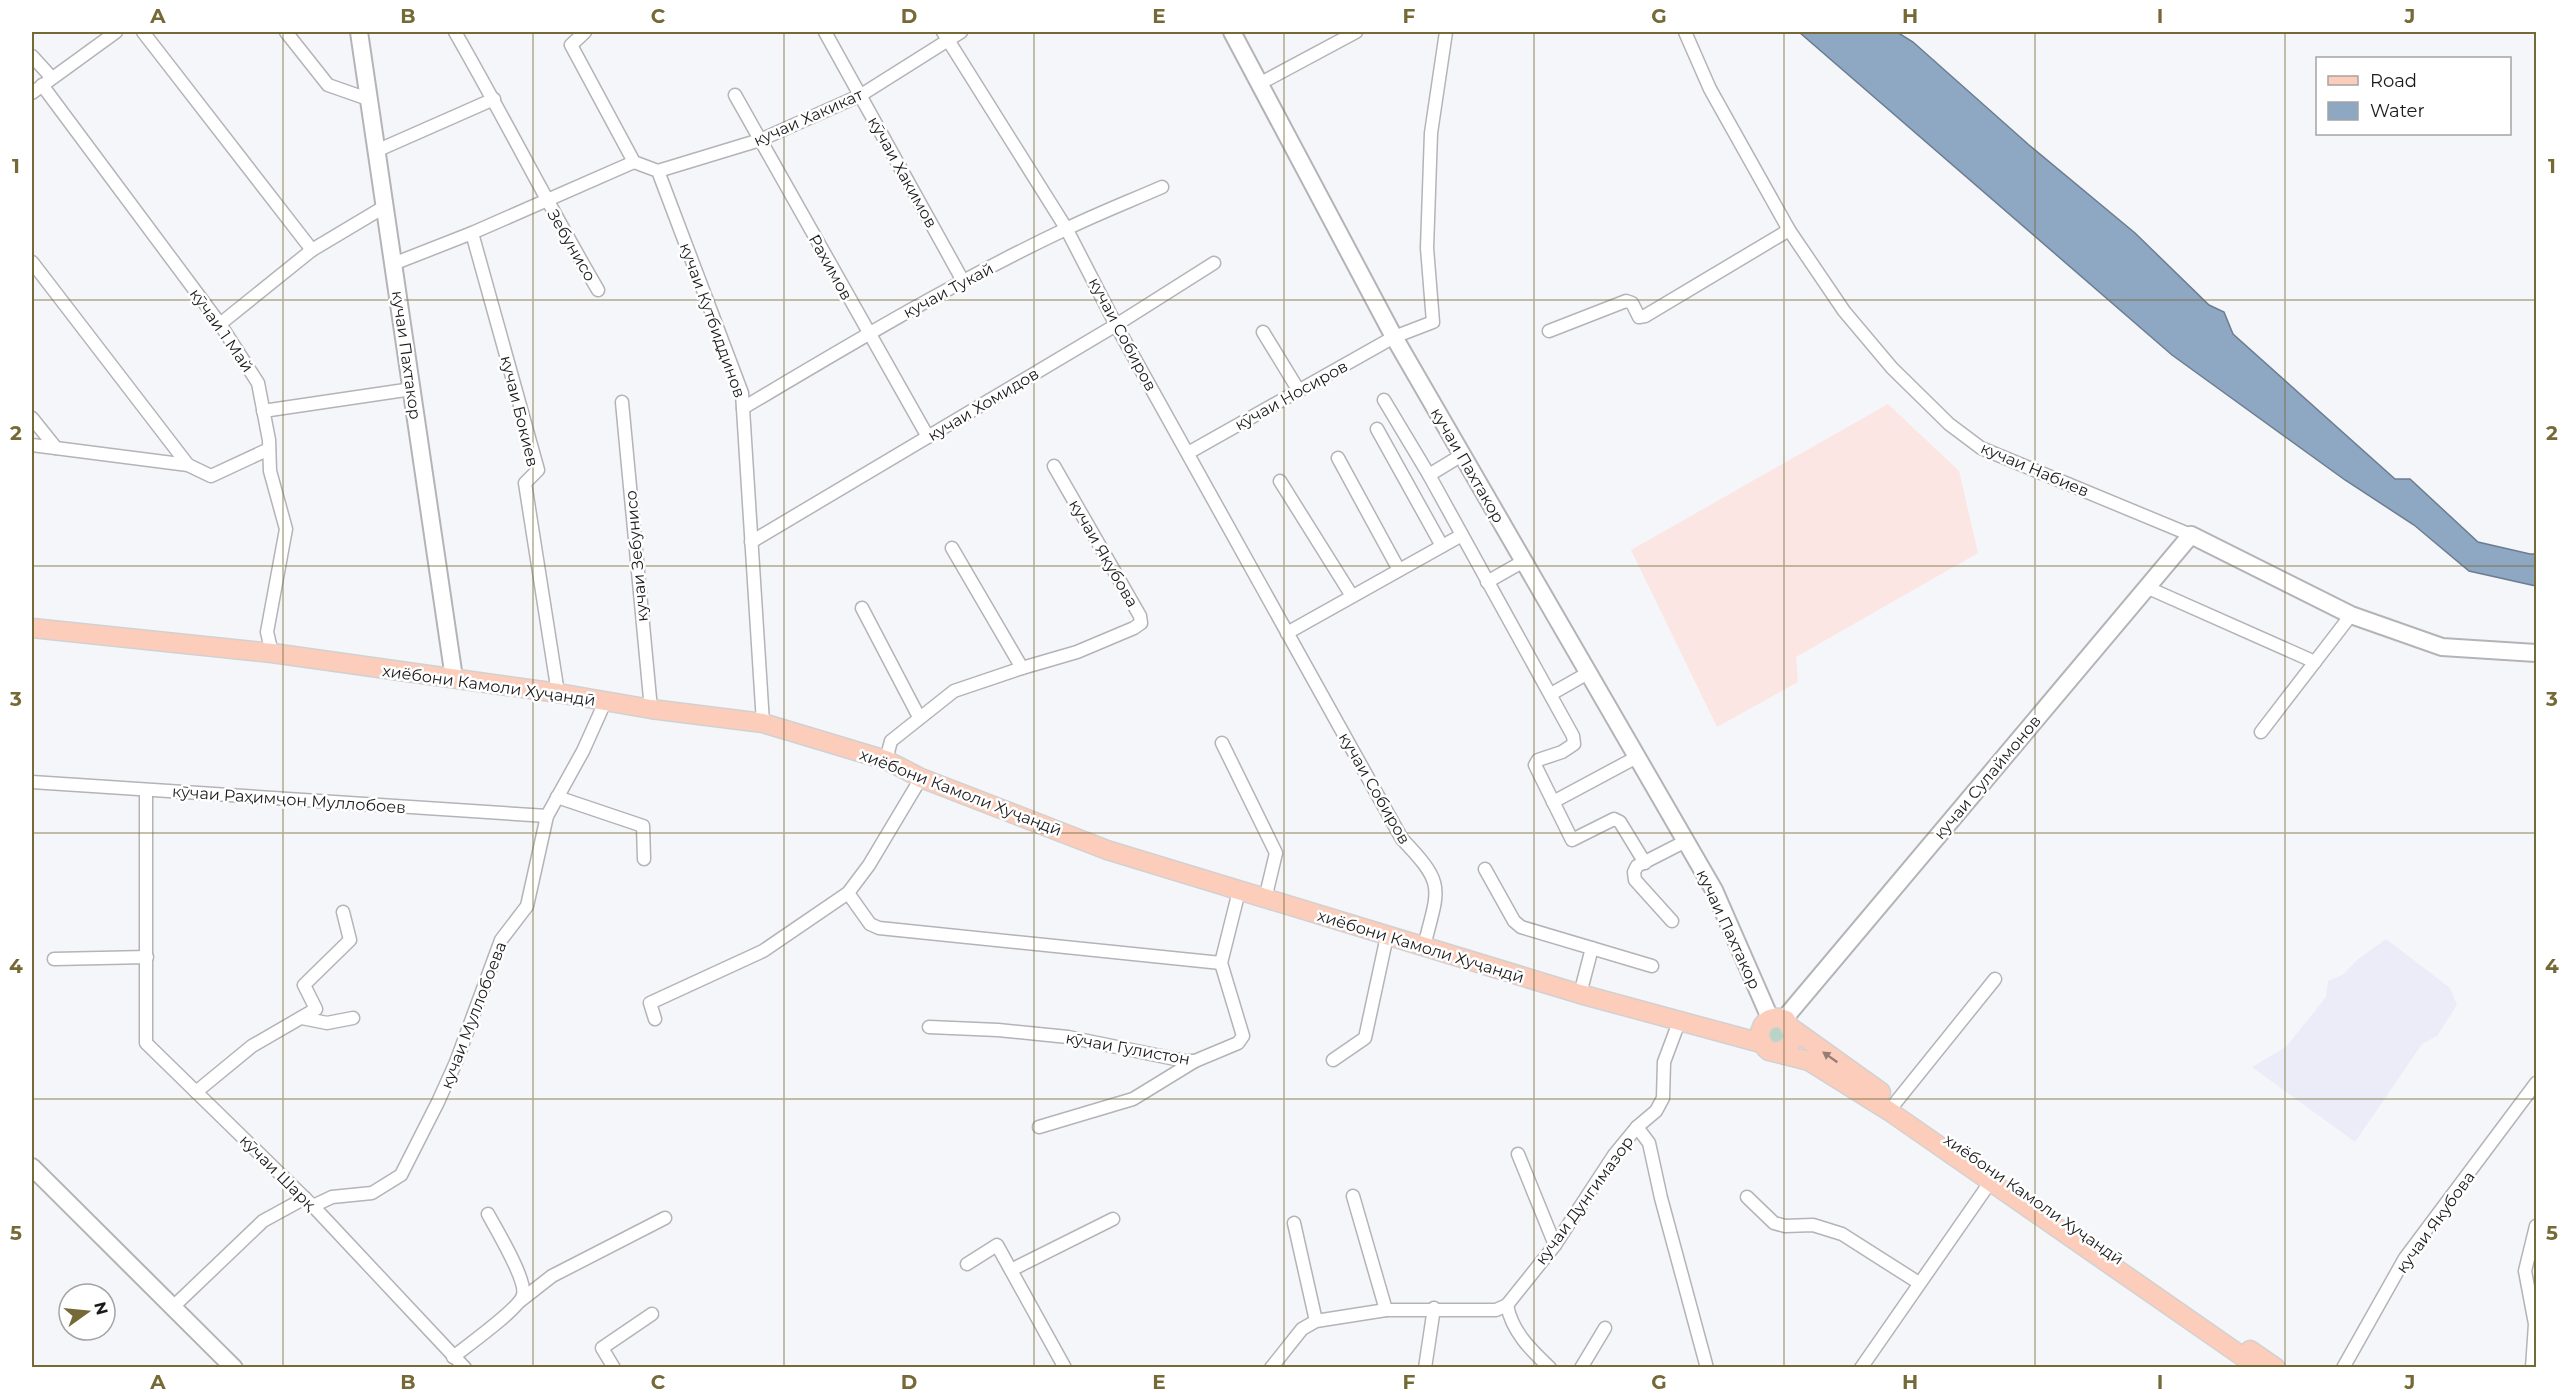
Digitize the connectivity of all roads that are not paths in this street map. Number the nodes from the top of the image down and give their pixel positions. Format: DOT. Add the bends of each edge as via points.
graph roads {
  1 [pos="116,32"];
  2 [pos="143,32"];
  3 [pos="286,32"];
  4 [pos="359,32"];
  5 [pos="455,32"];
  6 [pos="585,32"];
  7 [pos="825,32"];
  8 [pos="961,32"];
  9 [pos="1232,32"];
  10 [pos="1356,32"];
  11 [pos="1446,32"];
  12 [pos="1686,32"];
  13 [pos="946,36"];
  14 [pos="32,56"];
  15 [pos="47,81"];
  16 [pos="1259,84"];
  17 [pos="32,93"];
  18 [pos="735,95"];
  19 [pos="861,95"];
  20 [pos="368,99"];
  21 [pos="494,99"];
  22 [pos="760,141"];
  23 [pos="376,150"];
  24 [pos="634,162"];
  25 [pos="658,171"];
  26 [pos="1162,187"];
  27 [pos="545,200"];
  28 [pos="384,207"];
  29 [pos="1066,228"];
  30 [pos="1789,230"];
  31 [pos="472,233"];
  32 [pos="312,250"];
  33 [pos="32,262"];
  34 [pos="393,264"];
  35 [pos="1214,264"];
  36 [pos="963,281"];
  37 [pos="598,290"];
  38 [pos="220,324"];
  39 [pos="1116,325"];
  40 [pos="1549,331"];
  41 [pos="1263,332"];
  42 [pos="868,333"];
  43 [pos="1394,338"];
  44 [pos="412,388"];
  45 [pos="1299,391"];
  46 [pos="1384,400"];
  47 [pos="622,402"];
  48 [pos="743,408"];
  49 [pos="263,411"];
  50 [pos="32,418"];
  51 [pos="1377,429"];
  52 [pos="928,437"];
  53 [pos="32,445"];
  54 [pos="56,448"];
  55 [pos="269,449"];
  56 [pos="1188,453"];
  57 [pos="1462,455"];
  58 [pos="1338,458"];
  59 [pos="188,465"];
  60 [pos="1054,466"];
  61 [pos="1429,474"];
  62 [pos="1280,481"];
  63 [pos="1462,534"];
  64 [pos="2191,535"];
  65 [pos="751,542"];
  66 [pos="1442,546"];
  67 [pos="952,548"];
  68 [pos="1524,561"];
  69 [pos="1399,570"];
  70 [pos="1487,582"];
  71 [pos="2146,587"];
  72 [pos="1352,597"];
  73 [pos="862,608"];
  74 [pos="2351,615"];
  75 [pos="32,628"];
  76 [pos="1287,633"];
  77 [pos="273,653"];
  78 [pos="2536,653"];
  79 [pos="2315,662"];
  80 [pos="1022,668"];
  81 [pos="1588,673"];
  82 [pos="454,678"];
  83 [pos="558,693"];
  84 [pos="1551,694"];
  85 [pos="605,702"];
  86 [pos="651,709"];
  87 [pos="919,717"];
  88 [pos="763,723"];
  89 [pos="2261,732"];
  90 [pos="1222,743"];
  91 [pos="1637,757"];
  92 [pos="886,760"];
  93 [pos="921,778"];
  94 [pos="32,782"];
  95 [pos="146,790"];
  96 [pos="557,797"];
  97 [pos="1553,802"];
  98 [pos="547,816"];
  99 [pos="1686,841"];
  100 [pos="644,859"];
  101 [pos="1645,863"];
  102 [pos="1485,869"];
  103 [pos="1239,891"];
  104 [pos="848,893"];
  105 [pos="1265,898"];
  106 [pos="343,912"];
  107 [pos="1672,921"];
  108 [pos="1388,936"];
  109 [pos="1424,946"];
  110 [pos="1592,948"];
  111 [pos="147,957"];
  112 [pos="54,959"];
  113 [pos="1221,963"];
  114 [pos="1652,966"];
  115 [pos="1995,980"];
  116 [pos="1580,994"];
  117 [pos="302,1018"];
  118 [pos="353,1018"];
  119 [pos="655,1019"];
  120 [pos="1679,1022"];
  121 [pos="1778,1022"];
  122 [pos="929,1027"];
  123 [pos="1729,1036"];
  124 [pos="1768,1047"];
  125 [pos="1333,1060"];
  126 [pos="1195,1061"];
  127 [pos="2536,1083"];
  128 [pos="196,1092"];
  129 [pos="1892,1107"];
  130 [pos="1040,1127"];
  131 [pos="1637,1127"];
  132 [pos="1518,1154"];
  133 [pos="32,1167"];
  134 [pos="1991,1181"];
  135 [pos="1353,1196"];
  136 [pos="1748,1197"];
  137 [pos="309,1202"];
  138 [pos="488,1214"];
  139 [pos="665,1218"];
  140 [pos="1113,1219"];
  141 [pos="1294,1223"];
  142 [pos="2536,1226"];
  143 [pos="1556,1245"];
  144 [pos="967,1264"];
  145 [pos="1011,1270"];
  146 [pos="1919,1283"];
  147 [pos="519,1302"];
  148 [pos="1507,1305"];
  149 [pos="173,1307"];
  150 [pos="1434,1308"];
  151 [pos="1386,1310"];
  152 [pos="652,1314"];
  153 [pos="1316,1321"];
  154 [pos="2536,1324"];
  155 [pos="1605,1328"];
  156 [pos="453,1357"];
  157 [pos="234,1368"];
  158 [pos="465,1368"];
  159 [pos="614,1368"];
  160 [pos="1065,1368"];
  161 [pos="1271,1368"];
  162 [pos="1425,1368"];
  163 [pos="1550,1368"];
  164 [pos="1581,1368"];
  165 [pos="1707,1368"];
  166 [pos="1861,1368"];
  167 [pos="2259,1368"];
  168 [pos="2276,1368"];
  169 [pos="2343,1368"];
  170 [pos="2532,1368"];
  1 -- 15 [label="street"];
  2 -- 32 [label="street"];
  3 -- 20 [label="street" via="328,85"];
  4 -- 20 [label="main road, кучаи Пахтакор"];
  5 -- 21 [label="street"];
  6 -- 24 [label="street" via="571,45"];
  7 -- 19 [label="street, кӯчаи Хакимов"];
  8 -- 13 [label="street"];
  9 -- 16 [label="main road, кучаи Пахтакор"];
  10 -- 16 [label="street"];
  11 -- 43 [label="street, кӯчаи Носиров" via="1431,133 1427,248 1433,322"];
  12 -- 30 [label="street, кучаи Набиев" via="1710,89"];
  13 -- 19 [label="street, кучаи Хакикат"];
  13 -- 29 [label="street, кучаи Собиров"];
  14 -- 15 [label="street, кӯчаи 1 Май"];
  15 -- 17 [label="street"];
  15 -- 38 [label="street, кӯчаи 1 Май"];
  16 -- 43 [label="main road, кучаи Пахтакор"];
  18 -- 22 [label="street, Рахимов"];
  19 -- 22 [label="street, кучаи Хакикат"];
  19 -- 36 [label="street, кӯчаи Хакимов"];
  20 -- 23 [label="main road, кучаи Пахтакор"];
  21 -- 23 [label="street"];
  21 -- 27 [label="street"];
  22 -- 25 [label="street, кучаи Хакикат"];
  22 -- 42 [label="street, Рахимов"];
  23 -- 28 [label="main road, кучаи Пахтакор"];
  24 -- 25 [label="street"];
  24 -- 27 [label="street"];
  25 -- 48 [label="street, кучаи Кутбиддинов" via="742,393"];
  26 -- 29 [label="street, кучаи Тукай"];
  27 -- 31 [label="street"];
  27 -- 37 [label="street, Зебунисо"];
  28 -- 32 [label="street"];
  28 -- 34 [label="main road, кучаи Пахтакор"];
  29 -- 36 [label="street, кучаи Тукай"];
  29 -- 39 [label="street, кучаи Собиров"];
  30 -- 40 [label="street" via="1645,316 1636,315 1632,303 1626,301"];
  30 -- 64 [label="street, кучаи Набиев" via="1851,319 1892,368 1949,424 1981,448"];
  31 -- 34 [label="street"];
  31 -- 83 [label="street, кучаи Бокиев" via="538,470 525,483"];
  32 -- 38 [label="street"];
  33 -- 59 [label="street"];
  34 -- 44 [label="main road, кучаи Пахтакор"];
  35 -- 39 [label="street, кучаи Хомидов"];
  36 -- 42 [label="street, кучаи Тукай"];
  38 -- 49 [label="street, кӯчаи 1 Май" via="258,383"];
  39 -- 52 [label="street, кучаи Хомидов"];
  39 -- 56 [label="street, кучаи Собиров"];
  41 -- 45 [label="street"];
  42 -- 48 [label="street, кучаи Тукай"];
  42 -- 52 [label="street, Рахимов"];
  43 -- 45 [label="street, кӯчаи Носиров"];
  43 -- 57 [label="main road, кучаи Пахтакор"];
  44 -- 49 [label="street"];
  44 -- 82 [label="main road, кучаи Пахтакор"];
  45 -- 56 [label="street, кӯчаи Носиров"];
  46 -- 61 [label="street"];
  47 -- 86 [label="street, кучаи Зебунисо"];
  48 -- 65 [label="street, кучаи Кутбиддинов"];
  49 -- 55 [label="street, кӯчаи 1 Май"];
  50 -- 54 [label="street"];
  51 -- 66 [label="street"];
  52 -- 65 [label="street, кучаи Хомидов"];
  53 -- 54 [label="street"];
  54 -- 59 [label="street"];
  55 -- 59 [label="street" via="212,476"];
  55 -- 77 [label="street, кӯчаи 1 Май" via="270,471 286,529 267,632"];
  56 -- 76 [label="street, кучаи Собиров"];
  57 -- 61 [label="street"];
  57 -- 68 [label="main road, кучаи Пахтакор"];
  58 -- 69 [label="street"];
  60 -- 80 [label="street, кучаи Якубова" via="1141,623 1077,652"];
  61 -- 63 [label="street"];
  62 -- 72 [label="street"];
  63 -- 66 [label="street"];
  63 -- 70 [label="street"];
  64 -- 71 [label="main road, кучаи Сулаймонов"];
  64 -- 74 [label="main road, кучаи Набиев"];
  65 -- 88 [label="street, кучаи Кутбиддинов"];
  66 -- 69 [label="street"];
  67 -- 80 [label="street"];
  68 -- 70 [label="street"];
  68 -- 81 [label="main road, кучаи Пахтакор"];
  69 -- 72 [label="street"];
  70 -- 84 [label="street"];
  71 -- 79 [label="street"];
  71 -- 121 [label="main road, кучаи Сулаймонов"];
  72 -- 76 [label="street"];
  73 -- 87 [label="street"];
  74 -- 78 [label="main road, кучаи Набиев" via="2442,647"];
  74 -- 79 [label="street"];
  75 -- 77 [label="main road, хиёбони Камоли Хуҷандӣ"];
  76 -- 109 [label="street, кучаи Собиров" via="1402,839 1425,863 1435,881 1436,899"];
  77 -- 82 [label="main road, хиёбони Камоли Хуҷандӣ"];
  79 -- 89 [label="street"];
  80 -- 87 [label="street, кучаи Якубова" via="954,691"];
  81 -- 84 [label="street"];
  81 -- 91 [label="main road, кучаи Пахтакор"];
  82 -- 83 [label="main road, хиёбони Камоли Хуҷандӣ"];
  83 -- 85 [label="main road, хиёбони Камоли Хуҷандӣ"];
  84 -- 97 [label="street" via="1574,744 1535,765"];
  85 -- 86 [label="main road, хиёбони Камоли Хуҷандӣ"];
  85 -- 96 [label="street, кучаи Муллобоева"];
  86 -- 88 [label="main road, хиёбони Камоли Хуҷандӣ"];
  87 -- 92 [label="street, кучаи Якубова" via="891,741"];
  88 -- 92 [label="main road, хиёбони Камоли Хуҷандӣ"];
  90 -- 105 [label="street" via="1276,853"];
  91 -- 97 [label="street"];
  91 -- 99 [label="main road, кучаи Пахтакор"];
  92 -- 93 [label="main road, хиёбони Камоли Хуҷандӣ"];
  93 -- 103 [label="main road, хиёбони Камоли Хуҷандӣ" via="1107,850"];
  93 -- 104 [label="street"];
  94 -- 95 [label="street, кӯчаи Раҳимҷон Муллобоев"];
  95 -- 98 [label="street, кӯчаи Раҳимҷон Муллобоев"];
  95 -- 111 [label="street, кӯчаи Шарқ"];
  96 -- 98 [label="street, кучаи Муллобоева"];
  96 -- 100 [label="street" via="643,826"];
  97 -- 101 [label="street" via="1572,840 1614,819 1620,822"];
  98 -- 137 [label="street, кучаи Муллобоева" via="527,906 501,940 456,1062 400,1175 372,1193"];
  99 -- 101 [label="street"];
  99 -- 121 [label="main road, кучаи Пахтакор"];
  101 -- 107 [label="street" via="1634,872 1635,880"];
  102 -- 110 [label="street" via="1521,927"];
  103 -- 105 [label="main road, хиёбони Камоли Хуҷандӣ"];
  103 -- 113 [label="street"];
  104 -- 113 [label="street" via="870,924 879,928"];
  104 -- 119 [label="street" via="763,951 650,1003"];
  105 -- 108 [label="main road, хиёбони Камоли Хуҷандӣ"];
  106 -- 117 [label="street" via="350,940 304,985 316,1009"];
  108 -- 109 [label="main road, хиёбони Камоли Хуҷандӣ"];
  108 -- 125 [label="street" via="1365,1038"];
  109 -- 116 [label="main road, хиёбони Камоли Хуҷандӣ"];
  110 -- 114 [label="street"];
  110 -- 116 [label="street"];
  111 -- 112 [label="street"];
  111 -- 128 [label="street, кӯчаи Шарқ" via="146,1043"];
  113 -- 126 [label="street, кӯчаи Гулистон" via="1244,1036 1238,1043"];
  115 -- 129 [label="street"];
  116 -- 120 [label="main road, хиёбони Камоли Хуҷандӣ"];
  117 -- 118 [label="street" via="327,1023"];
  117 -- 128 [label="street" via="252,1046"];
  120 -- 123 [label="main road, хиёбони Камоли Хуҷандӣ"];
  120 -- 131 [label="street, кучаи Дунгимазор" via="1664,1062 1663,1098 1656,1111"];
  121 -- 123 [label="main road" via="1760,1020"];
  121 -- 124 [label="main road" via="1760,1031"];
  121 -- 124 [label="main road" via="1793,1040 1791,1045 1781,1052"];
  129 -- 121 [label="main road, хиёбони Камоли Хуҷандӣ, one-way"];
  122 -- 126 [label="street, кӯчаи Гулистон" via="1068,1037"];
  123 -- 124 [label="main road, хиёбони Камоли Хуҷандӣ"];
  124 -- 129 [label="main road, хиёбони Камоли Хуҷандӣ" via="1809,1061"];
  126 -- 130 [label="street" via="1133,1099"];
  127 -- 169 [label="street, кучаи Якубова" via="2405,1257"];
  128 -- 137 [label="street, кӯчаи Шарқ"];
  129 -- 134 [label="main road"];
  129 -- 168 [label="main road, хиёбони Камоли Хуҷандӣ"];
  131 -- 143 [label="street, кучаи Дунгимазор" via="1614,1155"];
  131 -- 165 [label="street" via="1649,1143"];
  132 -- 143 [label="street"];
  133 -- 149 [label="main road"];
  134 -- 146 [label="street"];
  134 -- 167 [label="main road"];
  135 -- 151 [label="street"];
  136 -- 146 [label="street" via="1774,1223 1813,1225 1842,1234"];
  137 -- 149 [label="street, кучаи Муллобоева" via="263,1221"];
  137 -- 156 [label="street, кӯчаи Шарқ"];
  138 -- 147 [label="street" via="522,1282 524,1294"];
  139 -- 147 [label="street" via="552,1276"];
  140 -- 145 [label="street"];
  141 -- 153 [label="street"];
  142 -- 154 [label="street" via="2525,1271"];
  143 -- 148 [label="street, кучаи Дунгимазор"];
  144 -- 145 [label="street" via="997,1245"];
  145 -- 160 [label="street"];
  146 -- 166 [label="street"];
  147 -- 156 [label="street"];
  148 -- 150 [label="street" via="1496,1311"];
  148 -- 163 [label="street" via="1510,1319 1529,1348"];
  149 -- 157 [label="main road"];
  150 -- 151 [label="street"];
  150 -- 162 [label="street"];
  151 -- 153 [label="street"];
  152 -- 159 [label="street" via="602,1348"];
  153 -- 161 [label="street" via="1302,1329"];
  154 -- 170 [label="street"];
  155 -- 164 [label="street"];
  156 -- 158 [label="street, кӯчаи Шарқ"];
}
